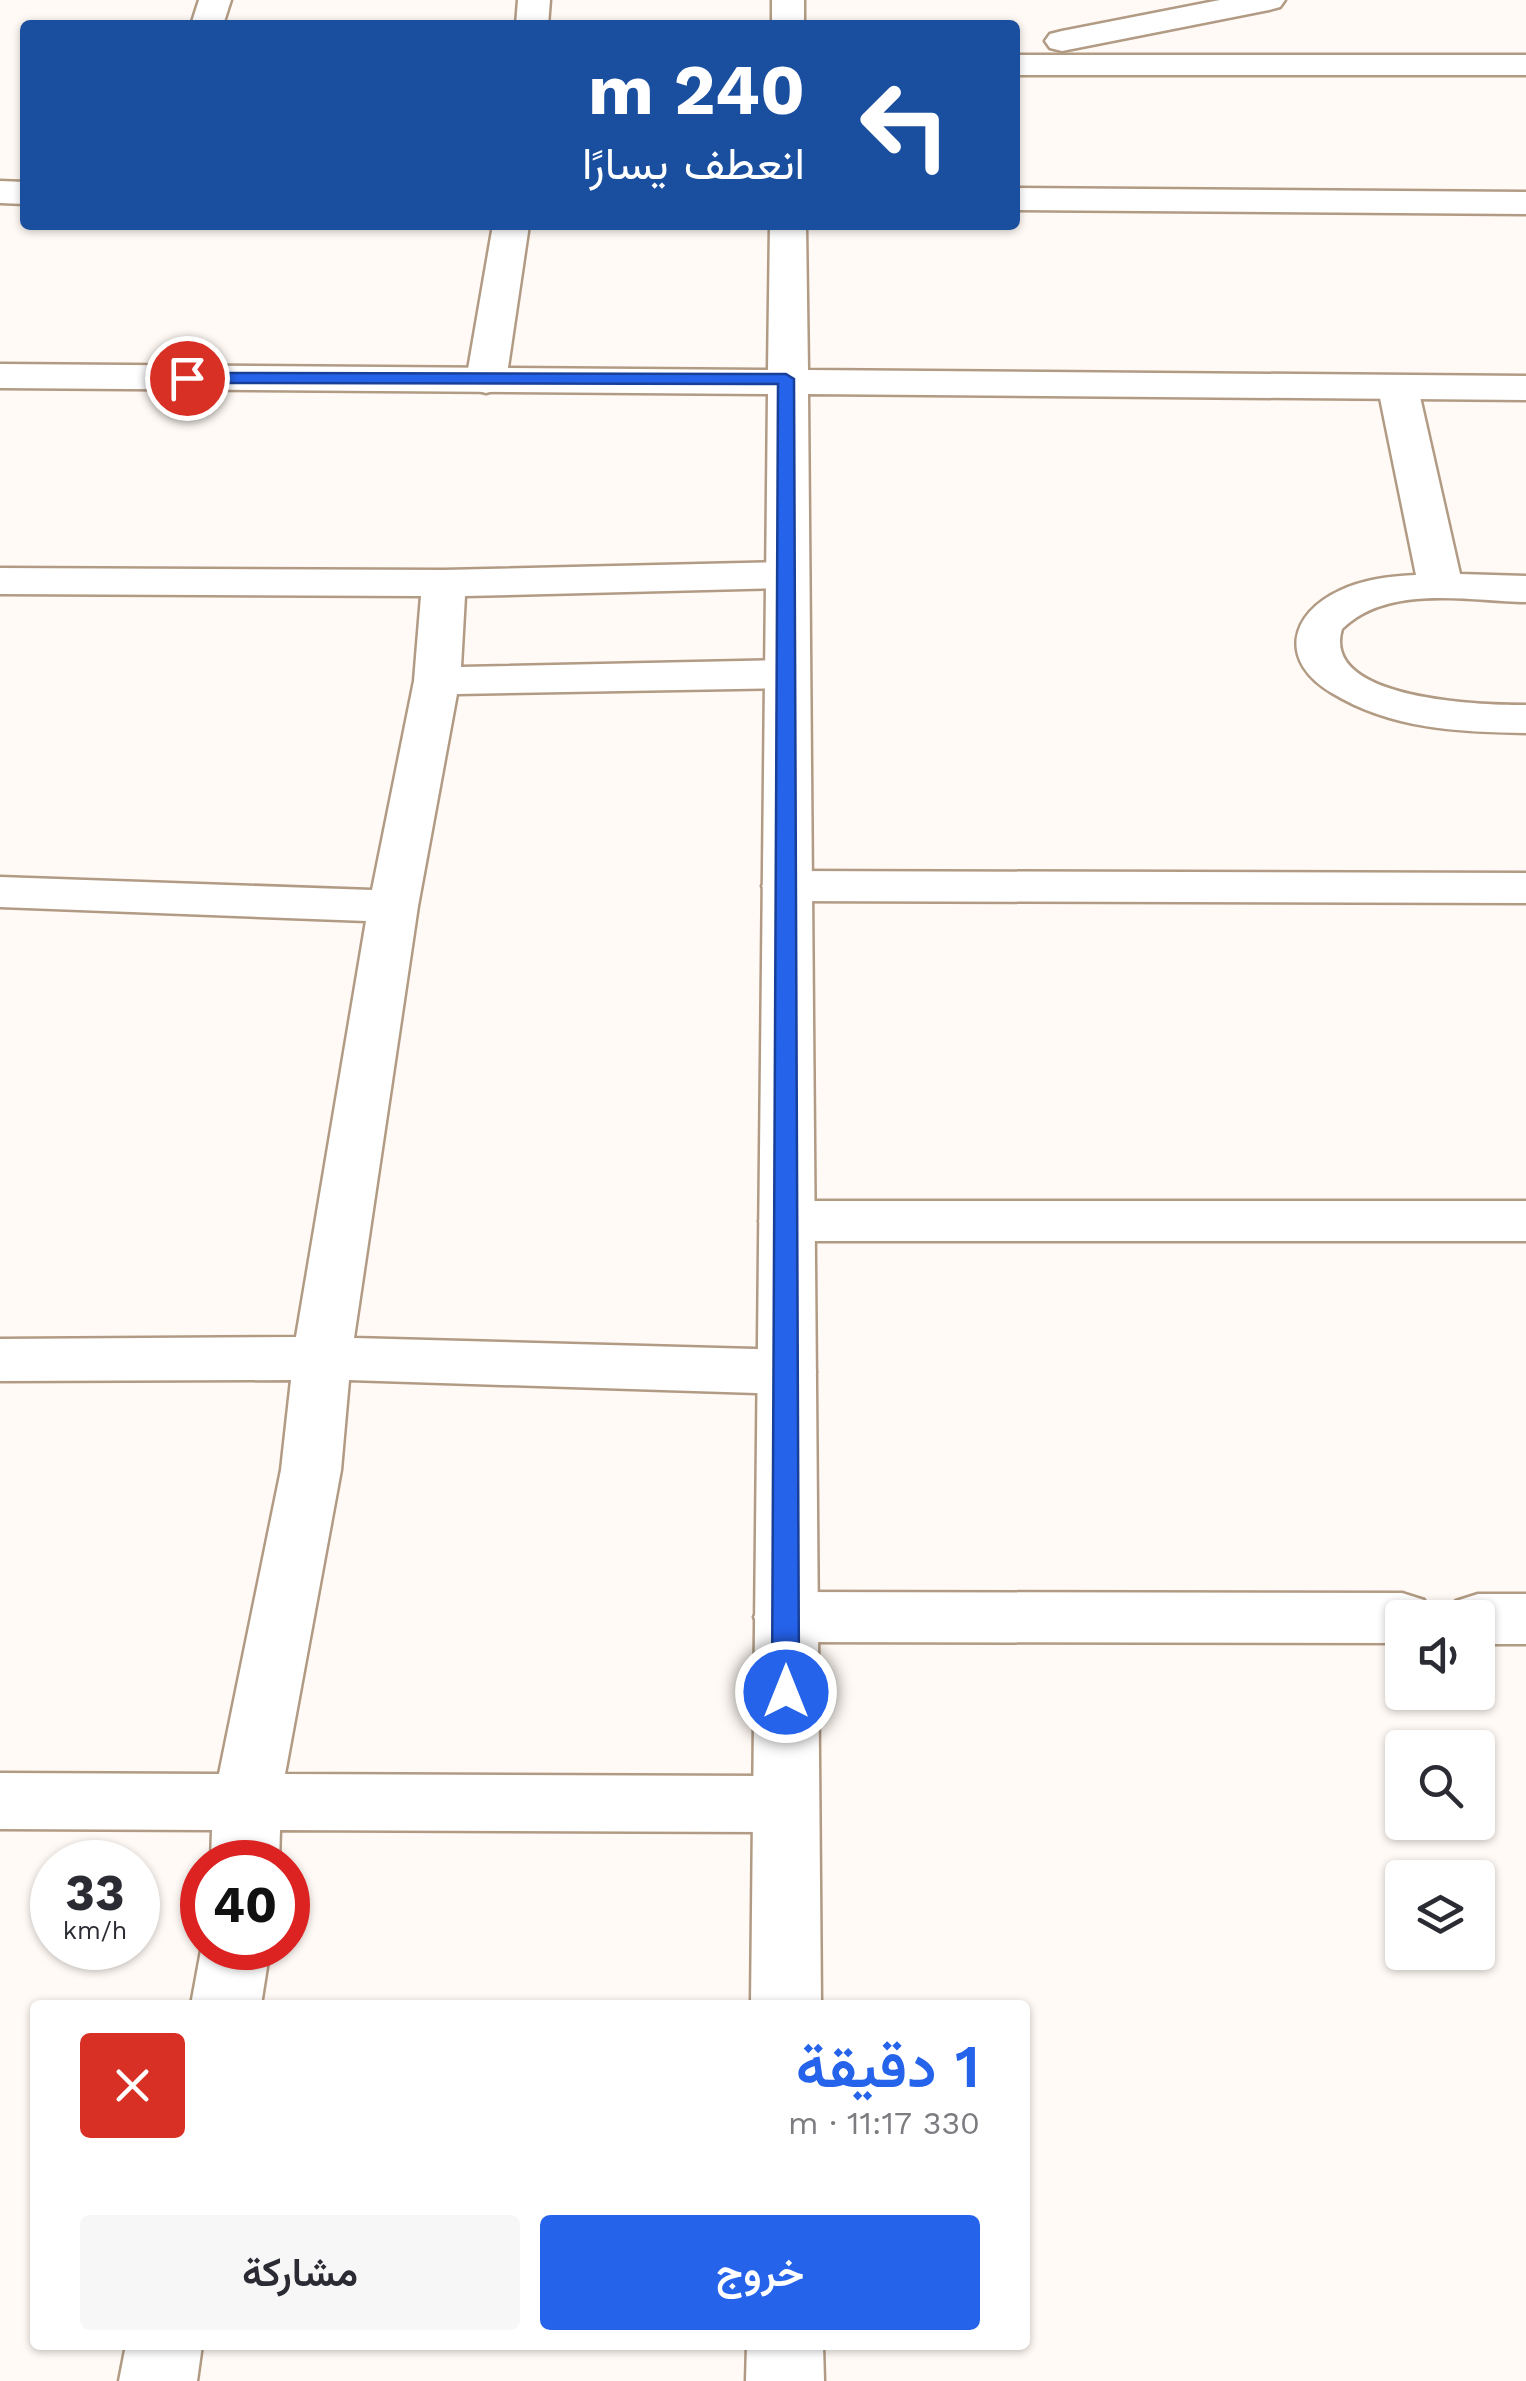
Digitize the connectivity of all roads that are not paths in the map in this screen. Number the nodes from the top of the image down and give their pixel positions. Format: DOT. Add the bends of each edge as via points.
graph roads {
  1 [pos="1268,0"];
  2 [pos="1020,49"];
  3 [pos="1526,64"];
  4 [pos="1020,65"];
  5 [pos="1020,199"];
  6 [pos="1526,203"];
  7 [pos="510,230"];
  8 [pos="788,230"];
  9 [pos="0,376"];
  10 [pos="786,379"];
  11 [pos="486,380"];
  12 [pos="1398,388"];
  13 [pos="1526,388"];
  14 [pos="787,575"];
  15 [pos="0,582"];
  16 [pos="444,583"];
  17 [pos="1442,588"];
  18 [pos="1526,590"];
  19 [pos="786,674"];
  20 [pos="438,681"];
  21 [pos="1526,719"];
  22 [pos="787,886"];
  23 [pos="1526,888"];
  24 [pos="0,892"];
  25 [pos="394,906"];
  26 [pos="787,1221"];
  27 [pos="1526,1221"];
  28 [pos="322,1358"];
  29 [pos="0,1360"];
  30 [pos="787,1372"];
  31 [pos="786,1616"];
  32 [pos="1385,1618"];
  33 [pos="1495,1619"];
  34 [pos="1526,1619"];
  35 [pos="0,1801"];
  36 [pos="786,1804"];
  37 [pos="246,1832"];
  38 [pos="232,1970"];
  39 [pos="227,2000"];
  40 [pos="786,2000"];
  41 [pos="163,2350"];
  42 [pos="785,2350"];
  43 [pos="158,2381"];
  44 [pos="785,2381"];
  1 -- 2 [label="street"];
  3 -- 4 [label="street"];
  5 -- 6 [label="street"];
  7 -- 11 [label="street"];
  8 -- 10 [label="street"];
  9 -- 11 [label="street"];
  10 -- 11 [label="street"];
  10 -- 12 [label="street"];
  10 -- 14 [label="street"];
  12 -- 13 [label="street"];
  12 -- 17 [label="street"];
  14 -- 16 [label="street"];
  14 -- 19 [label="street"];
  15 -- 16 [label="street"];
  16 -- 20 [label="street"];
  17 -- 18 [label="street"];
  17 -- 21 [label="street" via="1371,594 1337,611 1318,630 1316,650 1332,674 1377,701 1416,713"];
  19 -- 20 [label="street"];
  19 -- 22 [label="street"];
  20 -- 25 [label="street"];
  22 -- 23 [label="street"];
  22 -- 26 [label="street"];
  24 -- 25 [label="street"];
  25 -- 28 [label="street"];
  26 -- 27 [label="street"];
  26 -- 30 [label="street"];
  28 -- 29 [label="street"];
  28 -- 30 [label="street"];
  28 -- 37 [label="street" via="311,1470"];
  30 -- 31 [label="street"];
  31 -- 32 [label="street"];
  31 -- 36 [label="street"];
  33 -- 34 [label="street"];
  35 -- 37 [label="street"];
  36 -- 37 [label="street"];
  36 -- 40 [label="street"];
  38 -- 39 [label="street"];
  41 -- 43 [label="street"];
  42 -- 44 [label="street"];
}
